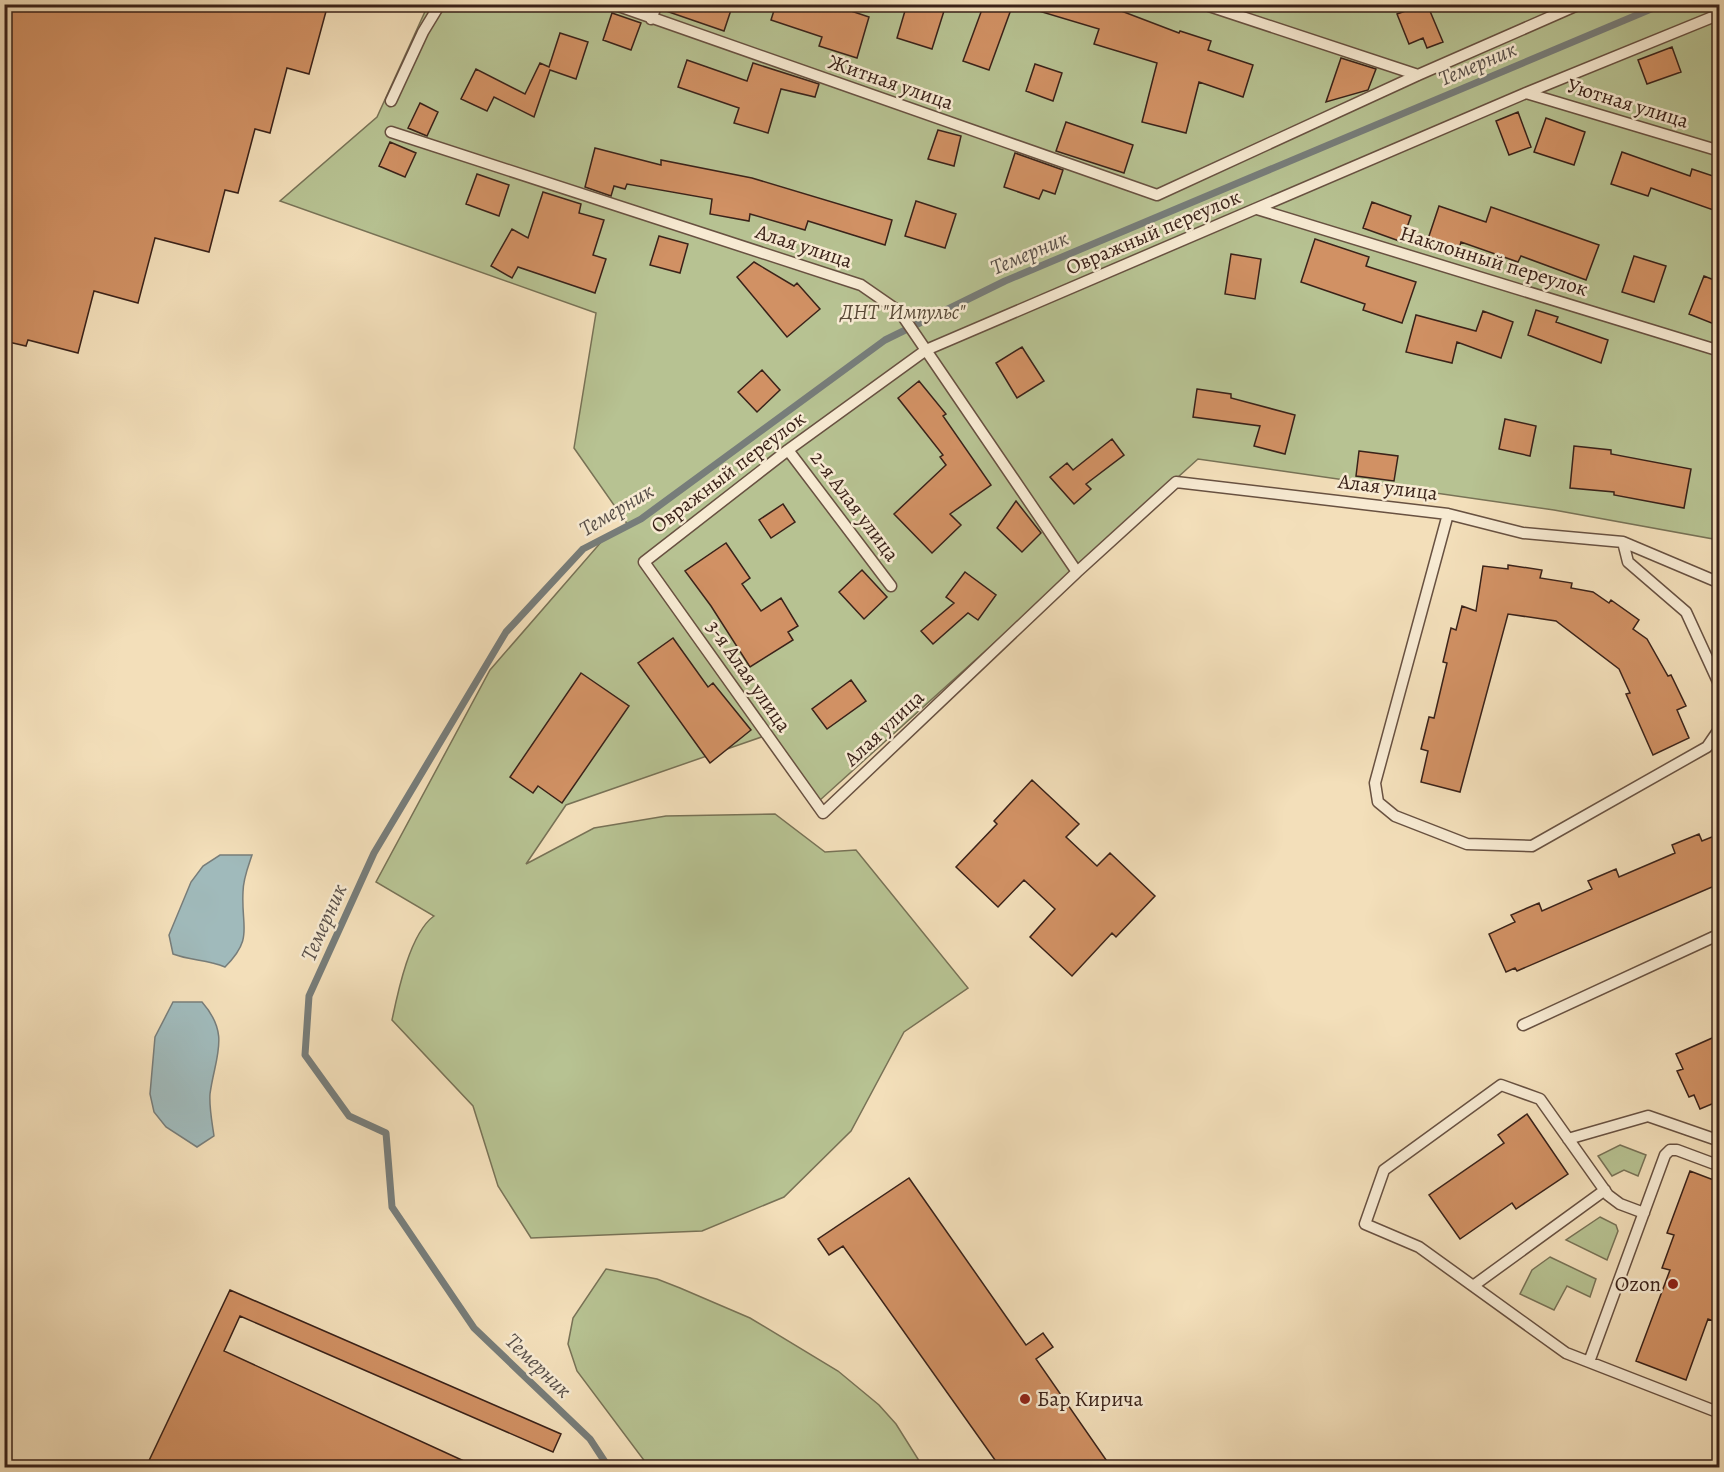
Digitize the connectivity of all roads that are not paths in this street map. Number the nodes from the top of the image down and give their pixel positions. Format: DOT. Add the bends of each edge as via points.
graph roads {
  1 [pos="440,4"];
  2 [pos="613,4"];
  3 [pos="657,4"];
  4 [pos="1203,4"];
  5 [pos="1580,4"];
  6 [pos="1719,14"];
  7 [pos="651,19"];
  8 [pos="1418,75"];
  9 [pos="1526,93"];
  10 [pos="391,101"];
  11 [pos="391,132"];
  12 [pos="1719,151"];
  13 [pos="1157,195"];
  14 [pos="1257,209"];
  15 [pos="926,350"];
  16 [pos="1719,351"];
  17 [pos="788,450"];
  18 [pos="1448,514"];
  19 [pos="1623,542"];
  20 [pos="644,562"];
  21 [pos="1077,572"];
  22 [pos="1719,583"];
  23 [pos="891,586"];
  24 [pos="1719,686"];
  25 [pos="1719,728"];
  26 [pos="823,813"];
  27 [pos="1719,934"];
  28 [pos="1523,1025"];
  29 [pos="1568,1138"];
  30 [pos="1719,1141"];
  31 [pos="1719,1166"];
  32 [pos="1605,1190"];
  33 [pos="1644,1213"];
  34 [pos="1473,1286"];
  35 [pos="1588,1362"];
  36 [pos="1719,1411"];
  1 -- 10 [label="lane"];
  2 -- 7 [label="lane, Житная улица"];
  3 -- 7 [label="lane"];
  4 -- 8 [label="lane"];
  5 -- 8 [label="lane, Овражный переулок"];
  6 -- 9 [label="lane, Овражный переулок"];
  7 -- 13 [label="lane, Житная улица"];
  8 -- 13 [label="lane, Овражный переулок"];
  9 -- 12 [label="lane, Уютная улица"];
  9 -- 14 [label="lane, Овражный переулок"];
  11 -- 15 [label="lane, Алая улица" via="861,285 900,312"];
  14 -- 15 [label="lane, Овражный переулок"];
  14 -- 16 [label="lane, Наклонный переулок"];
  15 -- 17 [label="lane, Овражный переулок"];
  15 -- 21 [label="lane, Алая улица"];
  17 -- 20 [label="lane, Овражный переулок"];
  17 -- 23 [label="lane, 2-я Алая улица"];
  18 -- 19 [label="lane, Алая улица" via="1523,533"];
  18 -- 21 [label="lane, Алая улица" via="1176,482"];
  18 -- 25 [label="lane" via="1375,783 1378,802 1395,816 1467,844 1532,846 1707,747"];
  19 -- 22 [label="lane, Алая улица"];
  19 -- 24 [label="lane" via="1628,562 1686,612"];
  20 -- 26 [label="lane, 3-я Алая улица"];
  21 -- 26 [label="lane, Алая улица"];
  27 -- 28 [label="lane"];
  29 -- 30 [label="lane" via="1648,1116"];
  29 -- 32 [label="lane"];
  29 -- 34 [label="lane" via="1540,1099 1501,1085 1384,1170 1365,1224 1419,1247"];
  31 -- 33 [label="lane" via="1670,1150"];
  32 -- 33 [label="lane" via="1612,1200"];
  32 -- 34 [label="lane"];
  33 -- 35 [label="lane"];
  34 -- 35 [label="lane" via="1566,1353"];
  35 -- 36 [label="lane"];
}
